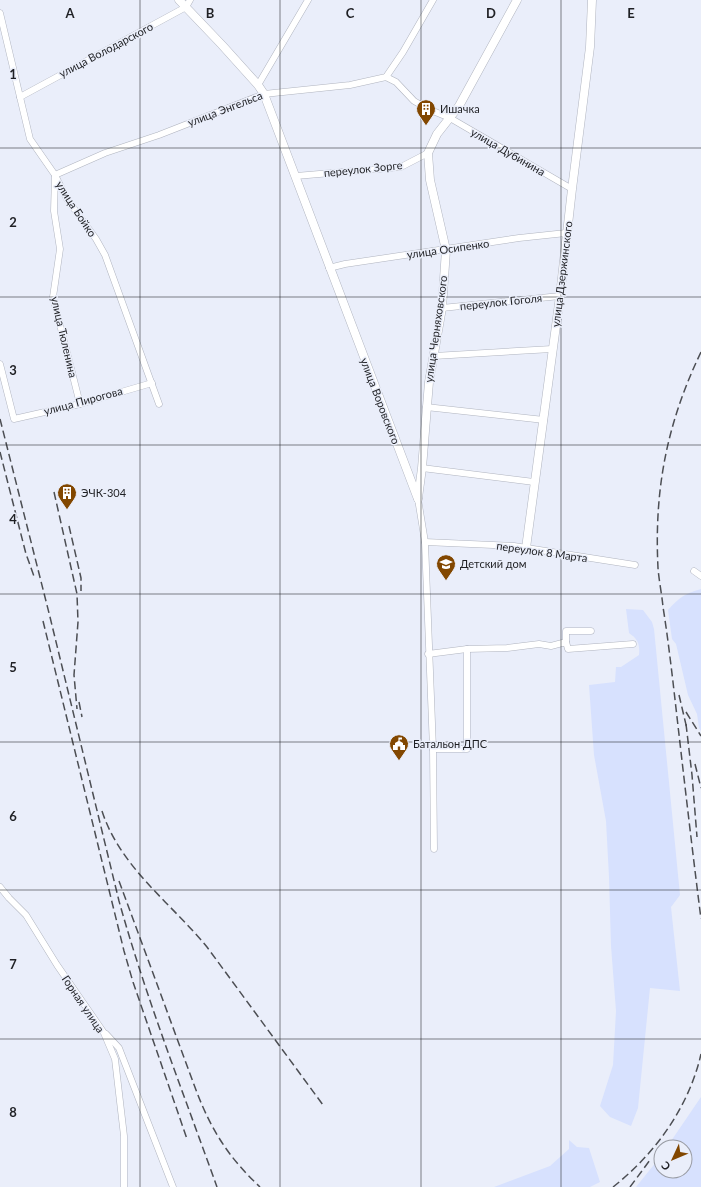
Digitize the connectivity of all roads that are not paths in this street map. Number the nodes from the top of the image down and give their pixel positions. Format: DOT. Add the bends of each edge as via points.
graph roads {
  1 [pos="179,0"];
  2 [pos="308,0"];
  3 [pos="433,0"];
  4 [pos="517,0"];
  5 [pos="592,0"];
  6 [pos="188,3"];
  7 [pos="0,13"];
  8 [pos="386,77"];
  9 [pos="258,85"];
  10 [pos="264,94"];
  11 [pos="20,97"];
  12 [pos="450,118"];
  13 [pos="428,153"];
  14 [pos="55,175"];
  15 [pos="296,176"];
  16 [pos="572,189"];
  17 [pos="566,233"];
  18 [pos="446,250"];
  19 [pos="329,268"];
  20 [pos="560,296"];
  21 [pos="442,308"];
  22 [pos="552,349"];
  23 [pos="434,356"];
  24 [pos="0,364"];
  25 [pos="152,383"];
  26 [pos="80,404"];
  27 [pos="159,404"];
  28 [pos="426,407"];
  29 [pos="544,420"];
  30 [pos="422,468"];
  31 [pos="534,482"];
  32 [pos="418,499"];
  33 [pos="424,542"];
  34 [pos="526,548"];
  35 [pos="635,565"];
  36 [pos="694,571"];
  37 [pos="701,576"];
  38 [pos="591,631"];
  39 [pos="566,642"];
  40 [pos="633,644"];
  41 [pos="467,649"];
  42 [pos="428,654"];
  43 [pos="432,749"];
  44 [pos="434,849"];
  45 [pos="0,888"];
  46 [pos="104,1032"];
  47 [pos="124,1187"];
  48 [pos="173,1187"];
  1 -- 6 [label="street, улица Воровского"];
  2 -- 9 [label="street"];
  3 -- 8 [label="street"];
  4 -- 12 [label="street, улица Черняховского"];
  5 -- 16 [label="street, улица Дзержинского" via="590,48"];
  6 -- 9 [label="street, улица Воровского"];
  6 -- 11 [label="street, улица Володарского"];
  7 -- 11 [label="street, улица Бойко"];
  8 -- 10 [label="street, улица Энгельса" via="350,85"];
  8 -- 12 [label="street, улица Дубинина" via="396,82 414,101 428,110"];
  9 -- 10 [label="street, улица Воровского"];
  10 -- 14 [label="street, улица Энгельса" via="105,153"];
  10 -- 15 [label="street, улица Воровского"];
  11 -- 14 [label="street, улица Бойко" via="30,139"];
  12 -- 13 [label="street, улица Черняховского" via="437,134"];
  12 -- 16 [label="street, улица Дубинина"];
  13 -- 15 [label="street, переулок Зорге" via="401,167"];
  13 -- 18 [label="street, улица Черняховского" via="430,180"];
  14 -- 25 [label="street, улица Бойко" via="105,255"];
  14 -- 26 [label="street, улица Тюленина" via="54,211 60,249 53,297"];
  15 -- 19 [label="street, улица Воровского"];
  16 -- 17 [label="street, улица Дзержинского"];
  17 -- 18 [label="street, улица Осипенко"];
  17 -- 20 [label="street, улица Дзержинского"];
  18 -- 19 [label="street, улица Осипенко"];
  18 -- 21 [label="street, улица Черняховского"];
  19 -- 32 [label="street, улица Воровского"];
  20 -- 21 [label="street, переулок Гоголя"];
  20 -- 22 [label="street, улица Дзержинского"];
  21 -- 23 [label="street, улица Черняховского"];
  22 -- 23 [label="street"];
  22 -- 29 [label="street, улица Дзержинского"];
  23 -- 28 [label="street, улица Черняховского"];
  24 -- 26 [label="street, улица Пирогова" via="14,419"];
  25 -- 26 [label="street, улица Пирогова"];
  25 -- 27 [label="street, улица Бойко"];
  28 -- 29 [label="street"];
  28 -- 30 [label="street, улица Черняховского"];
  29 -- 31 [label="street, улица Дзержинского"];
  30 -- 31 [label="street"];
  30 -- 32 [label="street, улица Черняховского"];
  31 -- 34 [label="street, улица Дзержинского"];
  32 -- 33 [label="street, улица Воровского"];
  33 -- 34 [label="street, переулок 8 Марта"];
  33 -- 42 [label="street, улица Воровского"];
  34 -- 35 [label="street, переулок 8 Марта"];
  36 -- 37 [label="street"];
  38 -- 39 [label="street" via="566,631"];
  39 -- 40 [label="street" via="568,649"];
  39 -- 41 [label="street" via="551,646 539,644"];
  41 -- 42 [label="street"];
  41 -- 43 [label="street" via="467,749"];
  42 -- 43 [label="street, улица Воровского"];
  43 -- 44 [label="street, улица Воровского"];
  45 -- 46 [label="street, Горная улица" via="26,915"];
  46 -- 47 [label="street, Горная улица" via="114,1059 124,1136"];
  46 -- 48 [label="street" via="119,1048"];
}
